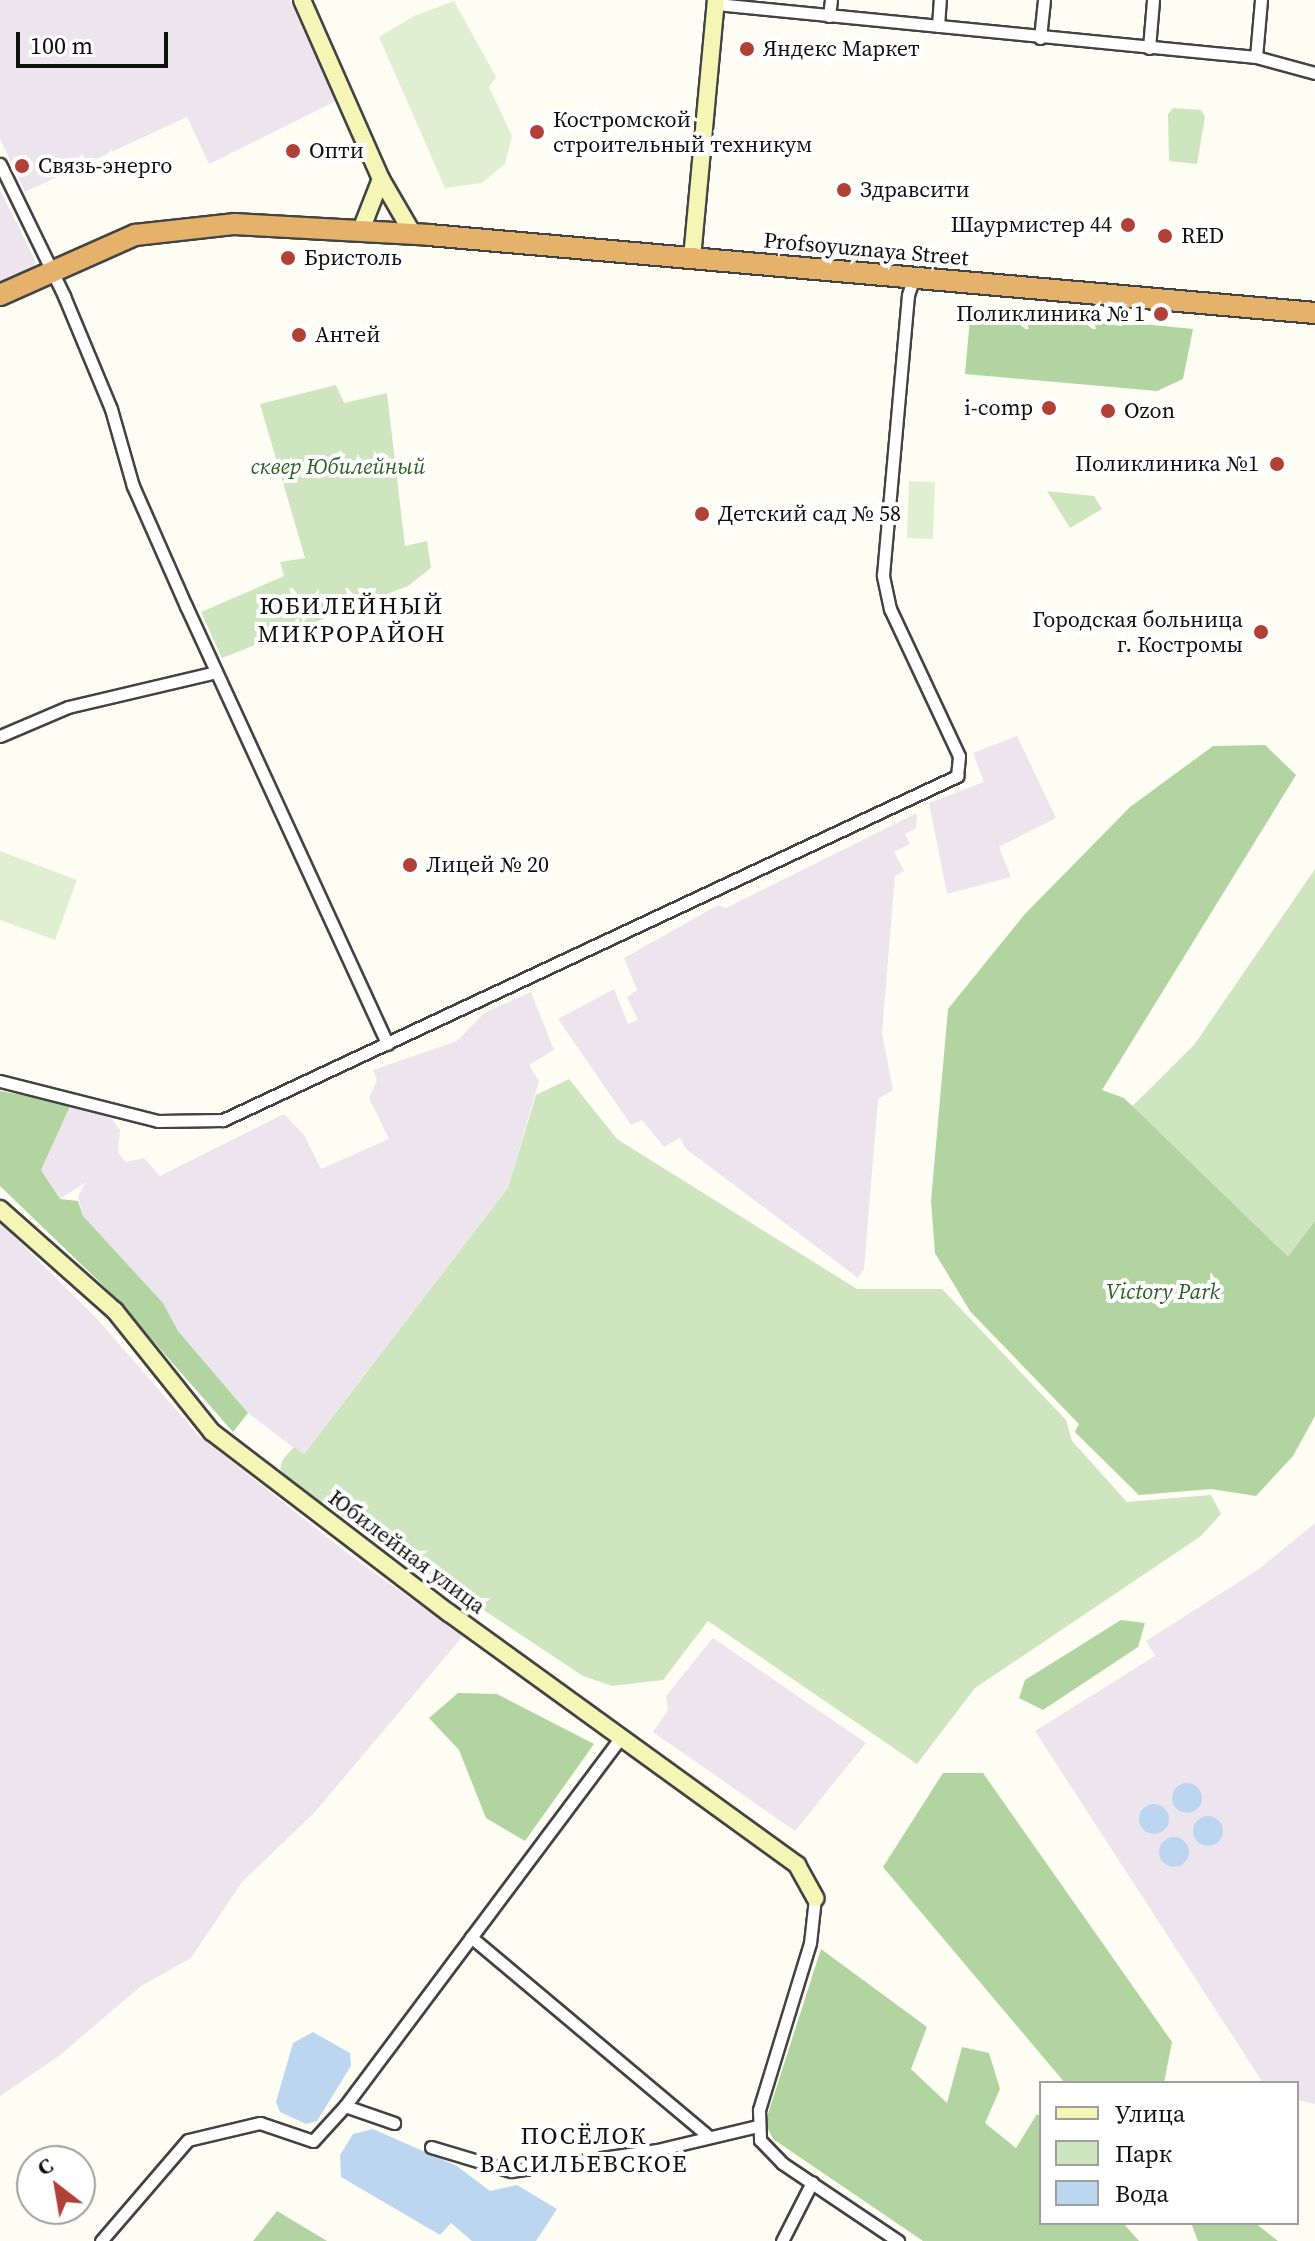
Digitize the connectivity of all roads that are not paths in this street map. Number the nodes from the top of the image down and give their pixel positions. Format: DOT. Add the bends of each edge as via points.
graph roads {
  1 [pos="302,0"];
  2 [pos="831,0"];
  3 [pos="940,0"];
  4 [pos="1044,0"];
  5 [pos="1153,0"];
  6 [pos="1261,0"];
  7 [pos="716,2"];
  8 [pos="829,16"];
  9 [pos="938,26"];
  10 [pos="1040,38"];
  11 [pos="1149,48"];
  12 [pos="1256,57"];
  13 [pos="1315,73"];
  14 [pos="0,164"];
  15 [pos="381,179"];
  16 [pos="361,230"];
  17 [pos="413,234"];
  18 [pos="692,258"];
  19 [pos="51,271"];
  20 [pos="914,277"];
  21 [pos="0,295"];
  22 [pos="1315,313"];
  23 [pos="216,672"];
  24 [pos="0,736"];
  25 [pos="387,1044"];
  26 [pos="0,1081"];
  27 [pos="0,1209"];
  28 [pos="622,1736"];
  29 [pos="815,1898"];
  30 [pos="471,1937"];
  31 [pos="345,2106"];
  32 [pos="394,2123"];
  33 [pos="758,2126"];
  34 [pos="708,2136"];
  35 [pos="431,2147"];
  36 [pos="812,2182"];
  37 [pos="101,2241"];
  38 [pos="782,2241"];
  39 [pos="898,2241"];
  1 -- 15 [label="street"];
  2 -- 8 [label="street"];
  3 -- 9 [label="street"];
  4 -- 10 [label="street"];
  5 -- 11 [label="street"];
  6 -- 12 [label="street"];
  7 -- 8 [label="street"];
  7 -- 18 [label="street"];
  8 -- 9 [label="street"];
  9 -- 10 [label="street"];
  10 -- 11 [label="street"];
  11 -- 12 [label="street"];
  12 -- 13 [label="street"];
  14 -- 19 [label="street"];
  15 -- 16 [label="street"];
  15 -- 17 [label="street"];
  16 -- 17 [label="highway, Profsoyuznaya Street"];
  16 -- 19 [label="highway, Profsoyuznaya Street" via="235,224 178,228 135,235"];
  17 -- 18 [label="highway, Profsoyuznaya Street"];
  18 -- 20 [label="highway, Profsoyuznaya Street"];
  19 -- 21 [label="highway, Profsoyuznaya Street"];
  19 -- 23 [label="street" via="111,409 133,486"];
  20 -- 22 [label="highway, Profsoyuznaya Street"];
  20 -- 25 [label="street" via="908,295 883,575 890,609 959,756 957,776"];
  23 -- 24 [label="street" via="68,707"];
  23 -- 25 [label="street"];
  25 -- 26 [label="street" via="223,1120 188,1124"];
  27 -- 28 [label="street, Юбилейная улица" via="115,1311 212,1432 449,1613"];
  28 -- 29 [label="street, Юбилейная улица" via="797,1865"];
  28 -- 30 [label="street"];
  29 -- 33 [label="street" via="810,1943"];
  30 -- 31 [label="street"];
  30 -- 34 [label="street"];
  31 -- 32 [label="street"];
  31 -- 37 [label="street" via="313,2141 260,2123 188,2140"];
  33 -- 34 [label="street"];
  33 -- 36 [label="street" via="770,2153"];
  34 -- 35 [label="street" via="625,2156 511,2171"];
  36 -- 38 [label="street"];
  36 -- 39 [label="street"];
}
